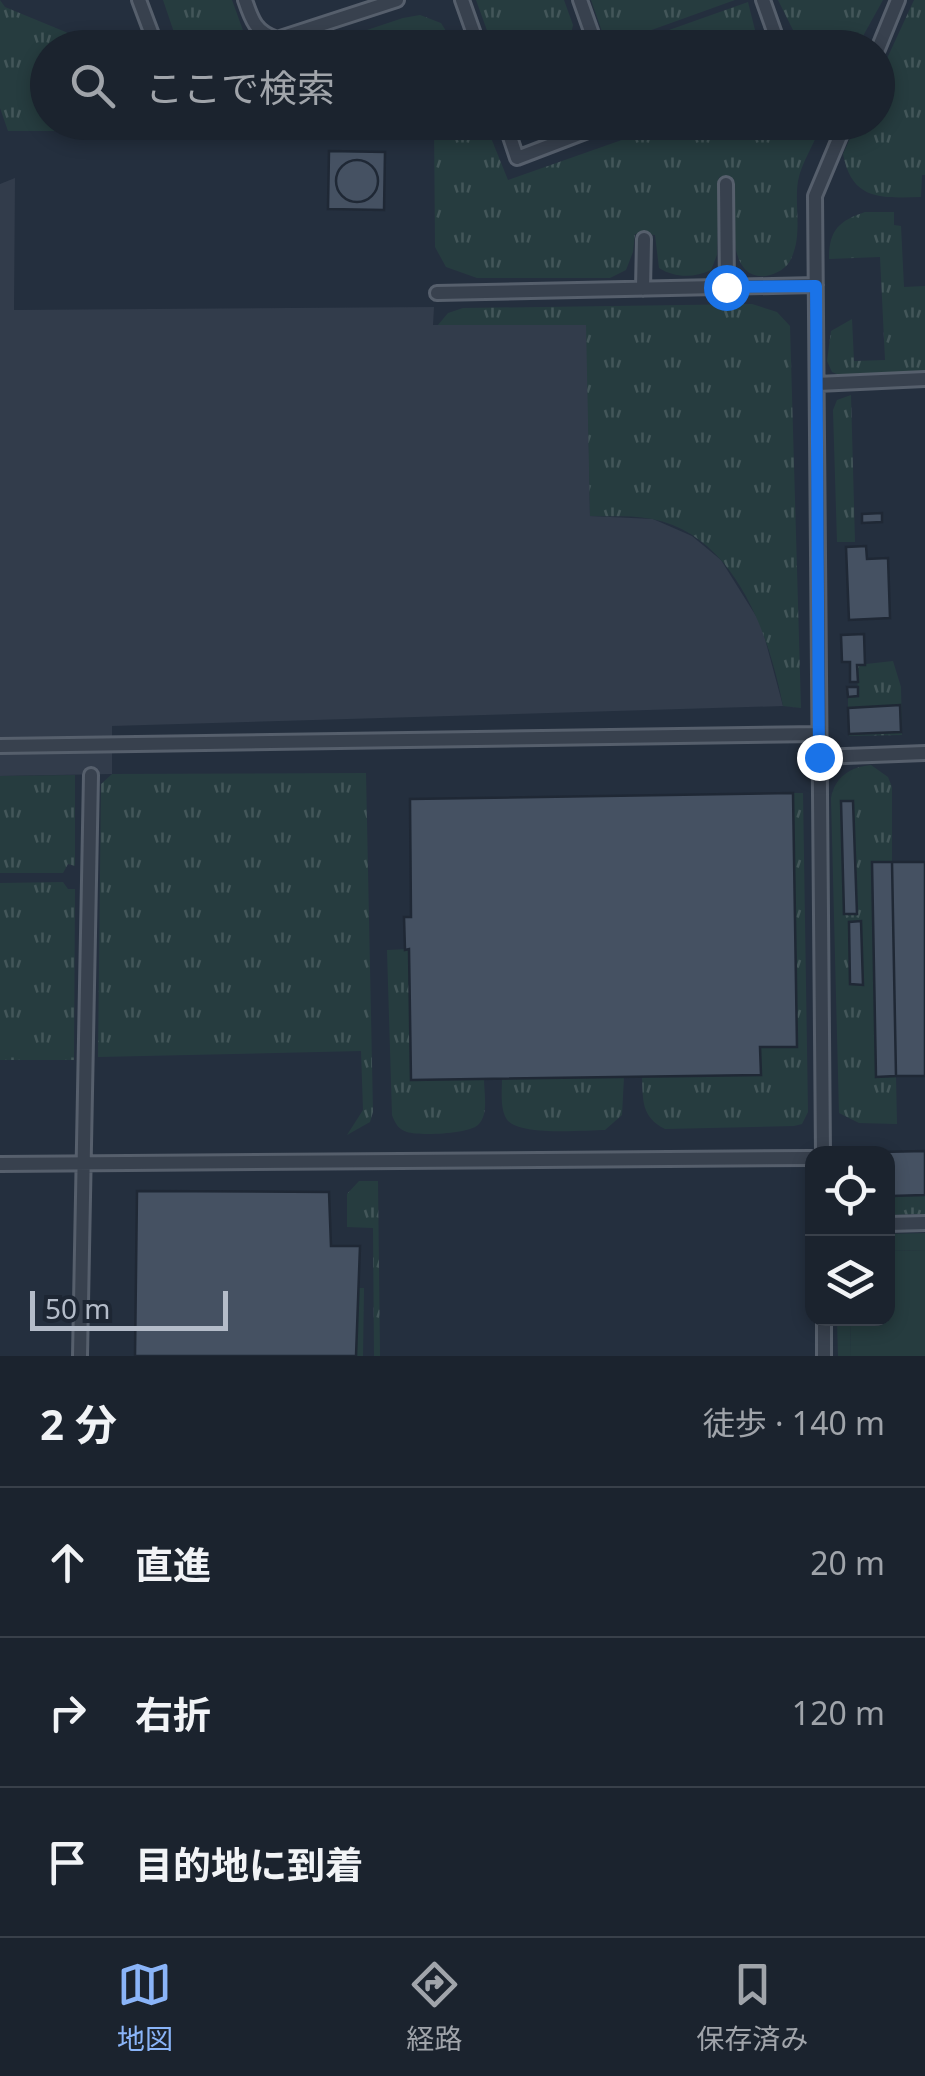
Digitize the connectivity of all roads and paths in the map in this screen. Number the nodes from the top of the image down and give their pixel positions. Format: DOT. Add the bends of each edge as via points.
graph roads {
  1 [pos="140,0"];
  2 [pos="245,0"];
  3 [pos="397,0"];
  4 [pos="462,0"];
  5 [pos="580,0"];
  6 [pos="763,0"];
  7 [pos="898,0"];
  8 [pos="378,3"];
  9 [pos="151,30"];
  10 [pos="259,30"];
  11 [pos="303,30"];
  12 [pos="473,30"];
  13 [pos="591,30"];
  14 [pos="774,30"];
  15 [pos="886,30"];
  16 [pos="511,140"];
  17 [pos="564,140"];
  18 [pos="838,140"];
  19 [pos="726,184"];
  20 [pos="644,239"];
  21 [pos="816,286"];
  22 [pos="726,287"];
  23 [pos="643,289"];
  24 [pos="437,293"];
  25 [pos="925,380"];
  26 [pos="816,384"];
  27 [pos="819,734"];
  28 [pos="0,746"];
  29 [pos="925,753"];
  30 [pos="819,757"];
  31 [pos="91,775"];
  32 [pos="822,1146"];
  33 [pos="805,1158"];
  34 [pos="85,1163"];
  35 [pos="0,1164"];
  36 [pos="925,1223"];
  37 [pos="895,1224"];
  38 [pos="824,1326"];
  39 [pos="80,1356"];
  40 [pos="824,1356"];
  1 -- 9 [label="lane"];
  2 -- 10 [label="lane"];
  3 -- 8 [label="lane"];
  4 -- 12 [label="lane"];
  5 -- 13 [label="lane"];
  6 -- 14 [label="lane"];
  7 -- 15 [label="lane"];
  8 -- 11 [label="lane"];
  16 -- 17 [label="lane" via="517,158"];
  18 -- 21 [label="lane" via="815,196"];
  19 -- 22 [label="lane"];
  20 -- 23 [label="lane"];
  21 -- 22 [label="lane"];
  21 -- 26 [label="lane"];
  22 -- 23 [label="lane"];
  23 -- 24 [label="lane"];
  25 -- 26 [label="lane"];
  26 -- 27 [label="lane"];
  27 -- 28 [label="lane"];
  27 -- 30 [label="lane"];
  29 -- 30 [label="lane"];
  30 -- 32 [label="lane"];
  31 -- 34 [label="lane"];
  33 -- 34 [label="lane"];
  34 -- 35 [label="lane"];
  34 -- 39 [label="lane"];
  36 -- 37 [label="lane"];
  38 -- 40 [label="lane"];
}
